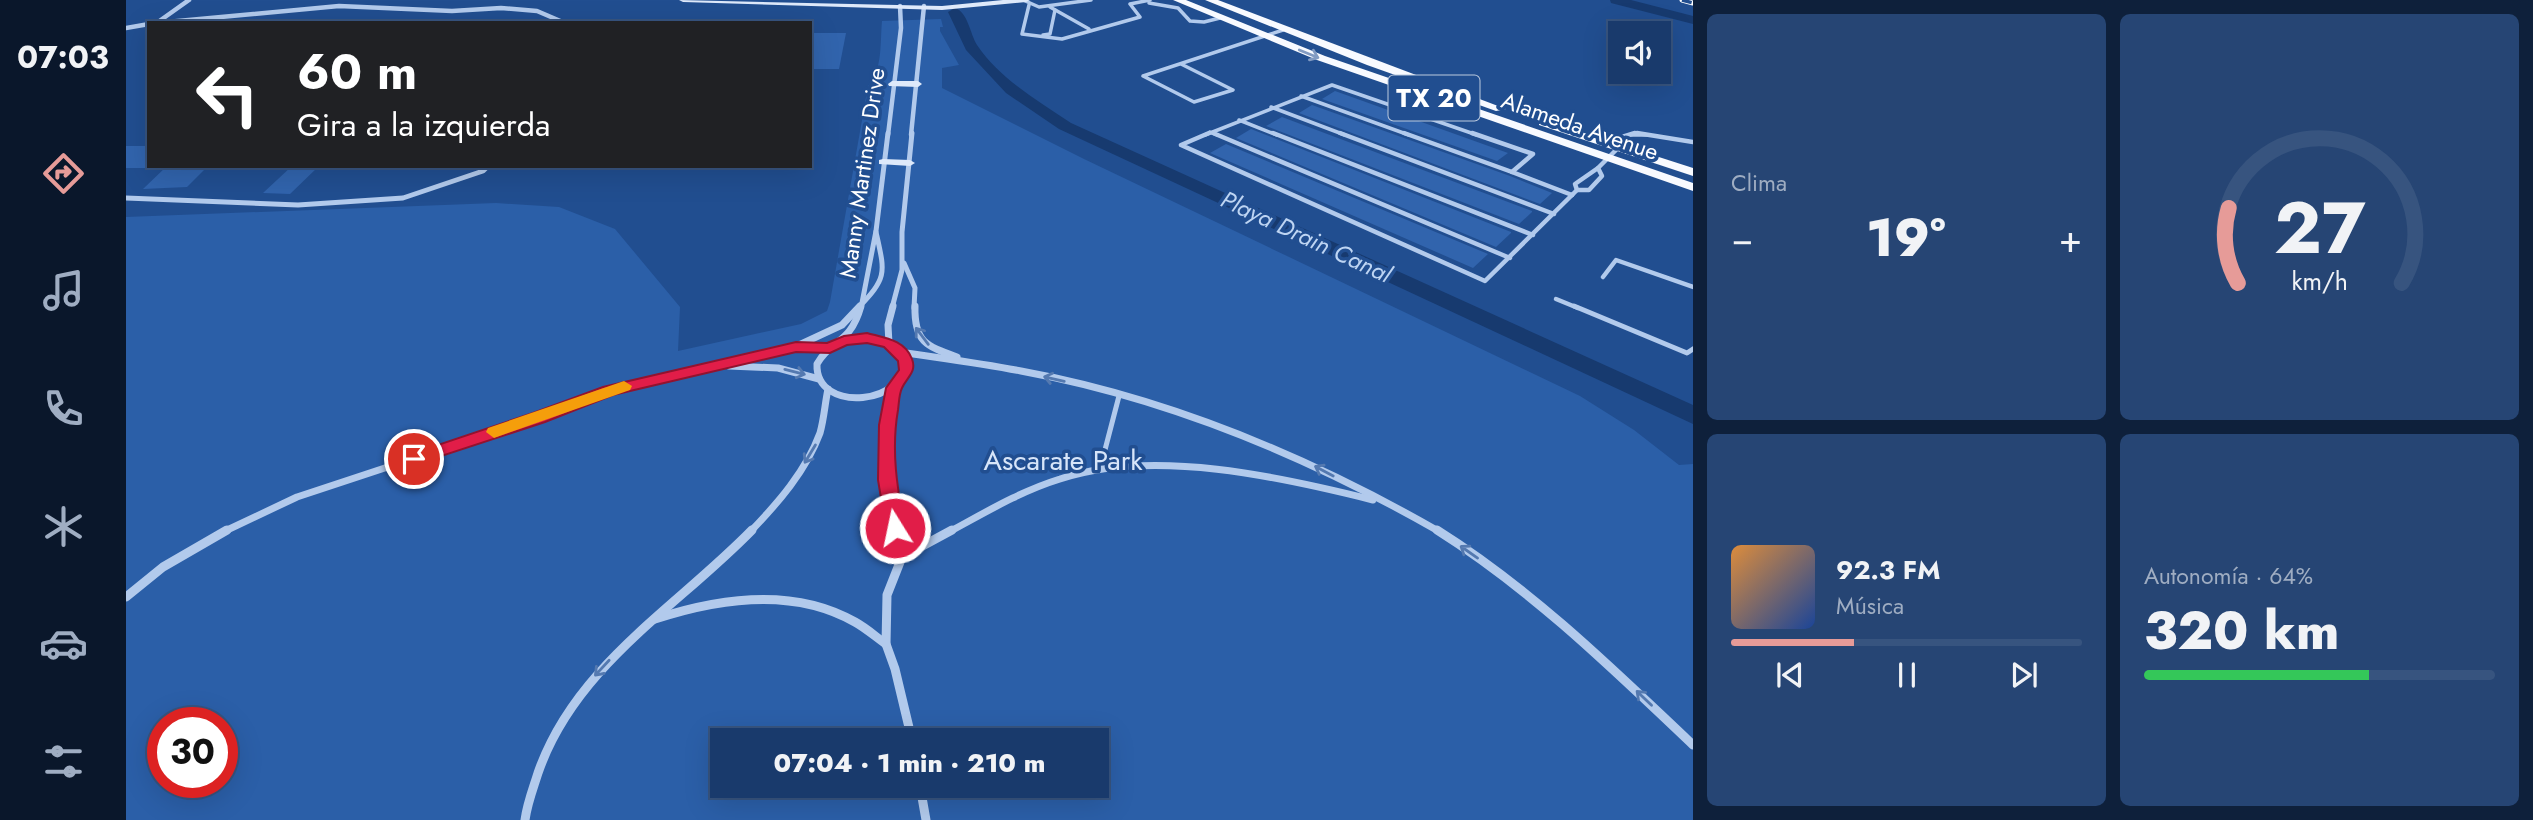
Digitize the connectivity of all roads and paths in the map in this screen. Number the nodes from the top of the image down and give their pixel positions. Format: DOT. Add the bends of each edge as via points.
graph roads {
  1 [pos="189,0"];
  2 [pos="684,0"];
  3 [pos="951,0"];
  4 [pos="1068,0"];
  5 [pos="1091,0"];
  6 [pos="1122,0"];
  7 [pos="1178,0"];
  8 [pos="1210,0"];
  9 [pos="1225,0"];
  10 [pos="1022,1"];
  11 [pos="1149,1"];
  12 [pos="766,2"];
  13 [pos="1073,3"];
  14 [pos="1130,4"];
  15 [pos="900,6"];
  16 [pos="924,6"];
  17 [pos="1154,6"];
  18 [pos="1050,7"];
  19 [pos="1055,10"];
  20 [pos="1245,14"];
  21 [pos="1140,17"];
  22 [pos="1146,17"];
  23 [pos="1220,18"];
  24 [pos="1181,20"];
  25 [pos="160,21"];
  26 [pos="178,21"];
  27 [pos="560,21"];
  28 [pos="1190,21"];
  29 [pos="147,24"];
  30 [pos="126,28"];
  31 [pos="1089,29"];
  32 [pos="1283,30"];
  33 [pos="1040,36"];
  34 [pos="1266,36"];
  35 [pos="1181,64"];
  36 [pos="892,84"];
  37 [pos="918,84"];
  38 [pos="1301,96"];
  39 [pos="1271,107"];
  40 [pos="1239,120"];
  41 [pos="1210,132"];
  42 [pos="1693,142"];
  43 [pos="1618,148"];
  44 [pos="1608,158"];
  45 [pos="883,162"];
  46 [pos="910,163"];
  47 [pos="486,168"];
  48 [pos="1598,168"];
  49 [pos="1512,172"];
  50 [pos="1693,172"];
  51 [pos="1693,187"];
  52 [pos="1575,192"];
  53 [pos="126,198"];
  54 [pos="1554,214"];
  55 [pos="876,230"];
  56 [pos="1534,235"];
  57 [pos="1510,258"];
  58 [pos="904,262"];
  59 [pos="1603,277"];
  60 [pos="1693,287"];
  61 [pos="1556,299"];
  62 [pos="861,305"];
  63 [pos="844,341"];
  64 [pos="889,344"];
  65 [pos="796,347"];
  66 [pos="830,348"];
  67 [pos="1693,349"];
  68 [pos="900,352"];
  69 [pos="981,364"];
  70 [pos="722,366"];
  71 [pos="819,379"];
  72 [pos="894,388"];
  73 [pos="828,389"];
  74 [pos="1119,396"];
  75 [pos="1100,469"];
  76 [pos="1384,503"];
  77 [pos="902,557"];
  78 [pos="126,597"];
  79 [pos="651,621"];
  80 [pos="886,644"];
  81 [pos="909,728"];
  82 [pos="1693,746"];
  83 [pos="922,798"];
  84 [pos="525,820"];
  85 [pos="926,820"];
  1 -- 25 [label="street"];
  2 -- 12 [label="main road"];
  3 -- 16 [label="main road"];
  4 -- 13 [label="lane"];
  5 -- 13 [label="lane"];
  6 -- 14 [label="lane"];
  7 -- 23 [label="main road, Alameda Avenue / TX 20"];
  8 -- 20 [label="main road, Alameda Avenue / TX 20"];
  9 -- 20 [label="main road"];
  10 -- 16 [label="main road"];
  10 -- 18 [label="lane"];
  10 -- 33 [label="lane" via="1022,34"];
  11 -- 14 [label="lane"];
  11 -- 17 [label="lane"];
  11 -- 28 [label="lane" via="1185,11"];
  12 -- 15 [label="main road"];
  13 -- 18 [label="lane"];
  14 -- 21 [label="lane"];
  15 -- 16 [label="main road"];
  15 -- 36 [label="street, Manny Martinez Drive"];
  16 -- 37 [label="street, Manny Martinez Drive"];
  18 -- 19 [label="lane"];
  19 -- 31 [label="lane"];
  19 -- 33 [label="lane" via="1050,34"];
  20 -- 32 [label="main road, Alameda Avenue / TX 20"];
  21 -- 22 [label="lane"];
  21 -- 31 [label="lane"];
  23 -- 28 [label="lane"];
  23 -- 34 [label="main road, Alameda Avenue / TX 20"];
  24 -- 28 [label="lane"];
  26 -- 27 [label="street" via="339,6 452,11 501,8 537,11"];
  29 -- 30 [label="street"];
  31 -- 33 [label="lane" via="1062,39"];
  32 -- 34 [label="lane"];
  32 -- 43 [label="main road, Alameda Avenue / TX 20"];
  34 -- 35 [label="lane"];
  34 -- 44 [label="main road, Alameda Avenue / TX 20, one-way"];
  35 -- 35 [label="lane" via="1222,85 1233,90 1194,102 1143,76"];
  36 -- 37 [label="main road"];
  36 -- 45 [label="street, Manny Martinez Drive"];
  37 -- 46 [label="street, Manny Martinez Drive"];
  38 -- 39 [label="lane"];
  38 -- 49 [label="lane"];
  38 -- 49 [label="lane" via="1332,85 1533,154"];
  39 -- 40 [label="lane"];
  39 -- 54 [label="lane"];
  40 -- 41 [label="lane"];
  40 -- 56 [label="lane"];
  41 -- 57 [label="lane"];
  41 -- 57 [label="lane" via="1181,145 1485,281"];
  42 -- 43 [label="lane" via="1636,133 1622,137"];
  43 -- 44 [label="lane"];
  43 -- 50 [label="main road, Alameda Avenue / TX 20"];
  44 -- 48 [label="lane"];
  44 -- 51 [label="main road, Alameda Avenue / TX 20"];
  45 -- 46 [label="main road"];
  45 -- 55 [label="street, Manny Martinez Drive"];
  46 -- 58 [label="street, Manny Martinez Drive" via="902,232"];
  47 -- 53 [label="street" via="403,198 298,205"];
  48 -- 52 [label="lane" via="1575,184"];
  48 -- 52 [label="lane" via="1602,176 1589,190"];
  49 -- 52 [label="lane"];
  52 -- 54 [label="lane"];
  54 -- 56 [label="lane"];
  55 -- 62 [label="street, Manny Martinez Drive"];
  55 -- 62 [label="street" via="884,270 876,289"];
  56 -- 57 [label="lane"];
  58 -- 64 [label="street, Manny Martinez Drive" via="890,310"];
  69 -- 58 [label="street, one-way" via="948,355 920,339 914,326 915,288"];
  59 -- 60 [label="lane" via="1616,260"];
  61 -- 67 [label="lane" via="1687,354"];
  62 -- 63 [label="street, Manny Martinez Drive"];
  62 -- 65 [label="street" via="842,325"];
  63 -- 64 [label="street" via="867,338"];
  63 -- 66 [label="street"];
  64 -- 68 [label="street"];
  65 -- 66 [label="street"];
  65 -- 70 [label="street"];
  66 -- 71 [label="street" via="818,363"];
  68 -- 69 [label="street"];
  68 -- 72 [label="street" via="906,370"];
  74 -- 69 [label="street, one-way"];
  70 -- 71 [label="street, one-way" via="778,369"];
  70 -- 78 [label="street" via="608,391 297,497 210,538"];
  71 -- 73 [label="street"];
  72 -- 73 [label="street" via="853,398"];
  72 -- 77 [label="street" via="886,462"];
  73 -- 79 [label="street, one-way" via="815,447 794,479 742,538"];
  74 -- 75 [label="lane"];
  76 -- 74 [label="street, one-way" via="1297,457"];
  75 -- 76 [label="street" via="1227,470 1284,478"];
  75 -- 77 [label="street" via="1022,493"];
  82 -- 76 [label="street, one-way" via="1609,665 1496,571 1439,531"];
  77 -- 80 [label="street" via="887,594"];
  79 -- 80 [label="street" via="703,603 777,599 817,606 852,620"];
  79 -- 84 [label="street, one-way" via="589,681 566,712 543,757"];
  80 -- 81 [label="street"];
  83 -- 85 [label="street"];
}
